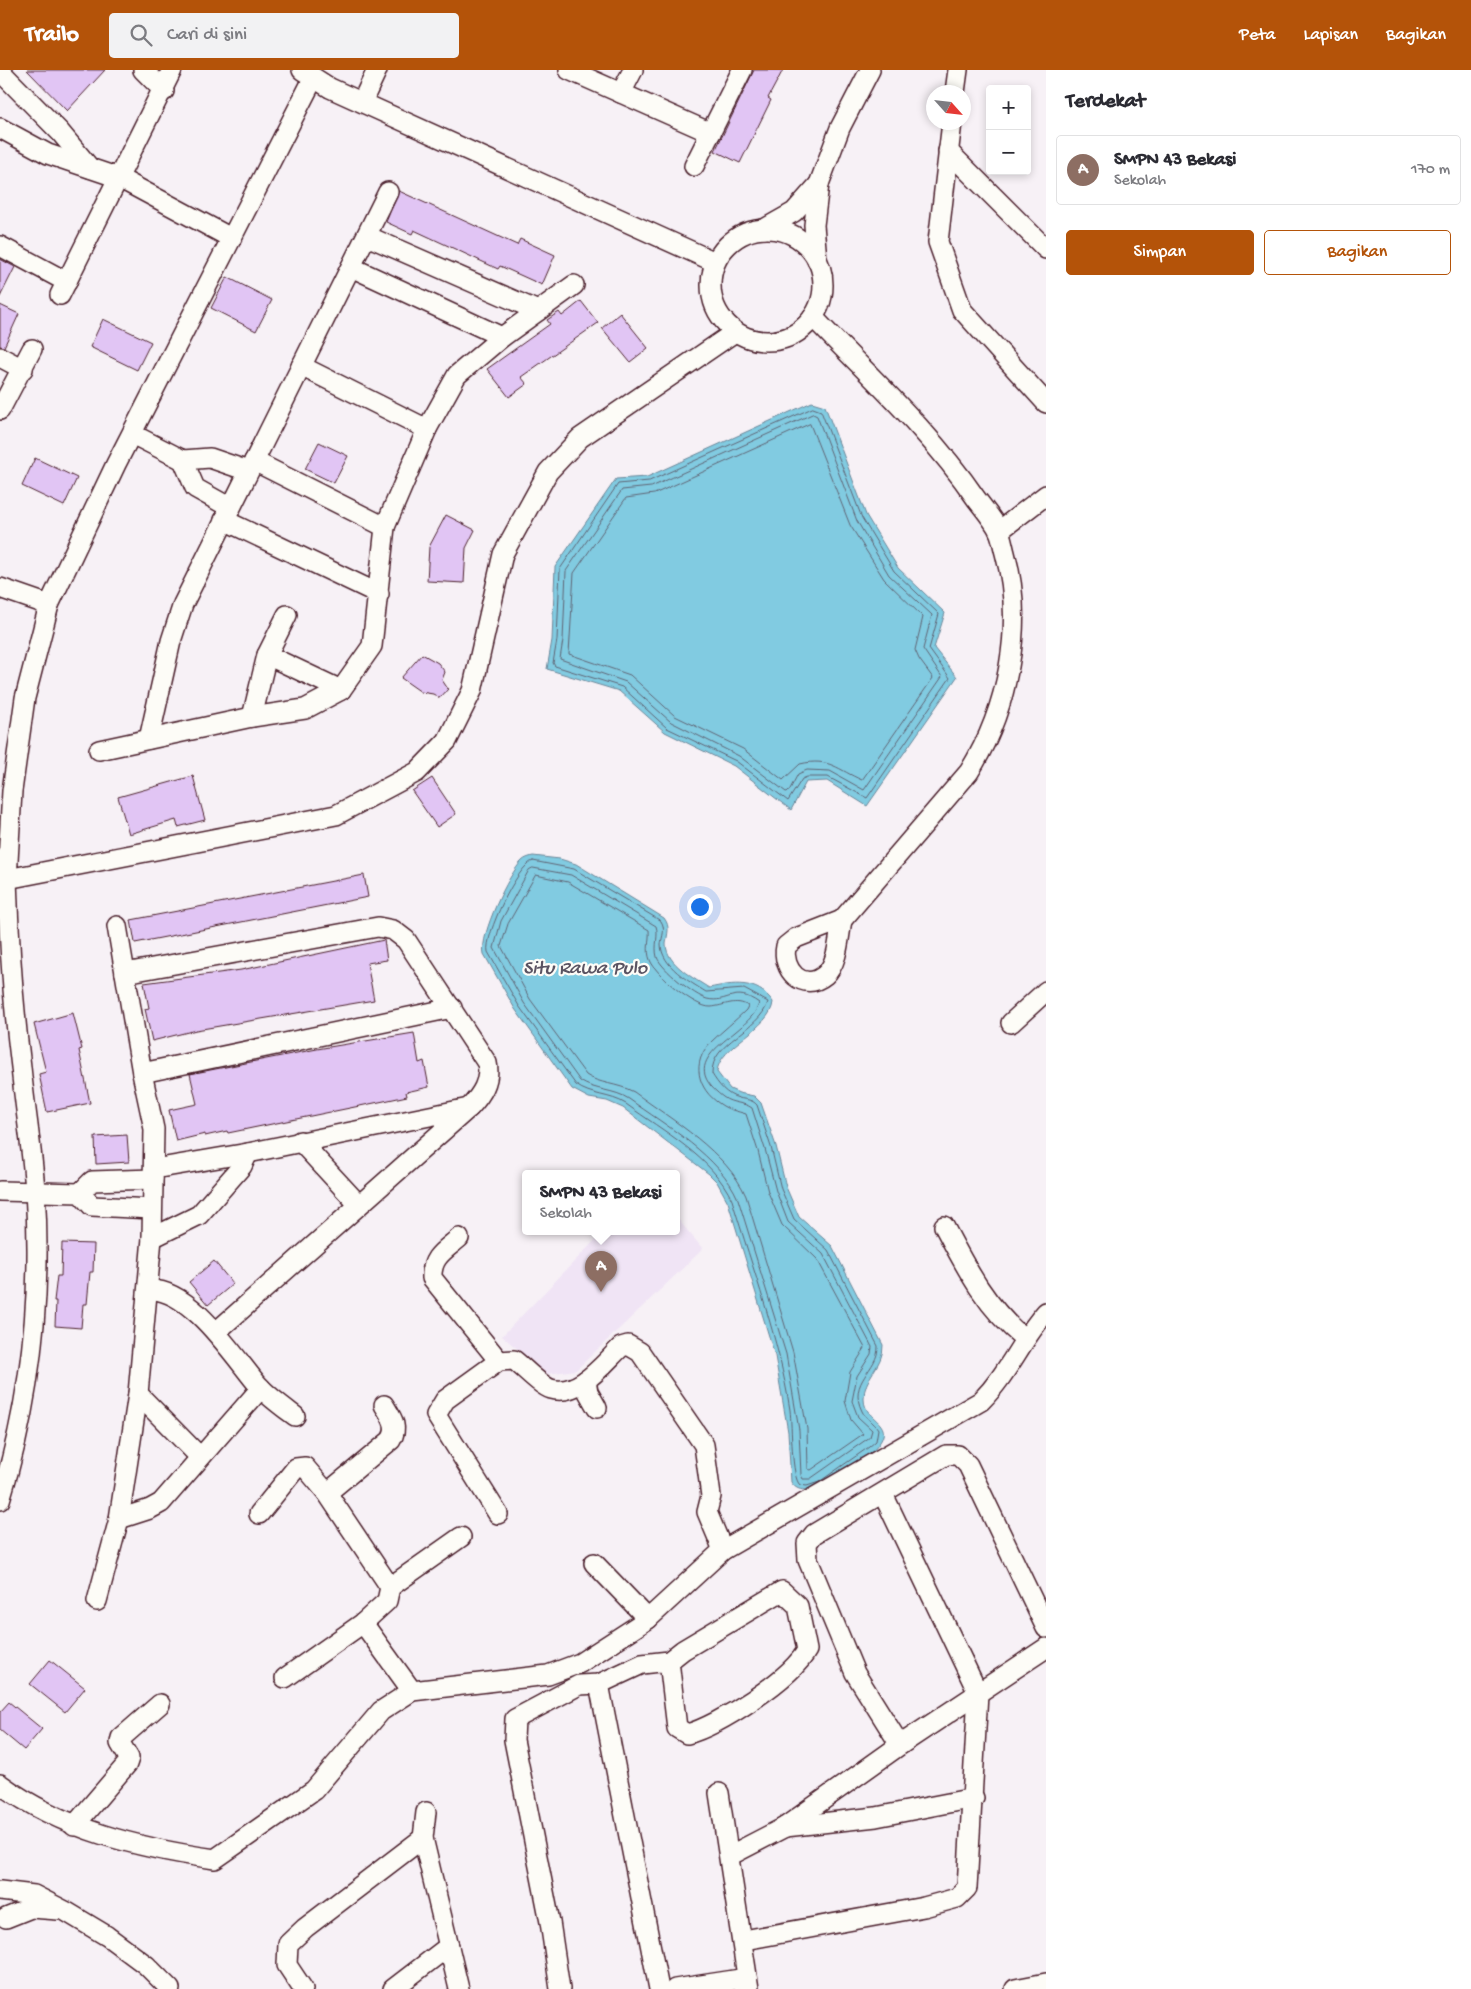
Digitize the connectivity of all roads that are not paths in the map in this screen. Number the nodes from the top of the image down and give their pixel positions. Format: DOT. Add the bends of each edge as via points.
graph roads {
  1 [pos="143,70"];
  2 [pos="172,70"];
  3 [pos="376,70"];
  4 [pos="568,70"];
  5 [pos="633,70"];
  6 [pos="742,70"];
  7 [pos="870,70"];
  8 [pos="958,70"];
  9 [pos="0,71"];
  10 [pos="307,74"];
  11 [pos="956,85"];
  12 [pos="164,91"];
  13 [pos="621,93"];
  14 [pos="362,102"];
  15 [pos="0,128"];
  16 [pos="951,130"];
  17 [pos="711,133"];
  18 [pos="948,151"];
  19 [pos="694,166"];
  20 [pos="91,169"];
  21 [pos="119,178"];
  22 [pos="819,184"];
  23 [pos="388,192"];
  24 [pos="764,228"];
  25 [pos="366,236"];
  26 [pos="231,238"];
  27 [pos="0,246"];
  28 [pos="1046,249"];
  29 [pos="817,260"];
  30 [pos="715,262"];
  31 [pos="351,267"];
  32 [pos="574,285"];
  33 [pos="538,311"];
  34 [pos="813,317"];
  35 [pos="735,332"];
  36 [pos="502,337"];
  37 [pos="32,349"];
  38 [pos="0,357"];
  39 [pos="301,366"];
  40 [pos="22,369"];
  41 [pos="1046,403"];
  42 [pos="0,410"];
  43 [pos="427,429"];
  44 [pos="132,434"];
  45 [pos="183,460"];
  46 [pos="251,466"];
  47 [pos="1046,495"];
  48 [pos="227,513"];
  49 [pos="385,527"];
  50 [pos="999,532"];
  51 [pos="0,588"];
  52 [pos="379,594"];
  53 [pos="49,605"];
  54 [pos="287,615"];
  55 [pos="268,655"];
  56 [pos="341,690"];
  57 [pos="252,717"];
  58 [pos="149,739"];
  59 [pos="99,750"];
  60 [pos="7,879"];
  61 [pos="842,920"];
  62 [pos="117,926"];
  63 [pos="125,973"];
  64 [pos="1046,991"];
  65 [pos="452,1008"];
  66 [pos="1011,1023"];
  67 [pos="142,1073"];
  68 [pos="470,1108"];
  69 [pos="300,1141"];
  70 [pos="248,1153"];
  71 [pos="154,1174"];
  72 [pos="0,1191"];
  73 [pos="35,1191"];
  74 [pos="80,1193"];
  75 [pos="359,1205"];
  76 [pos="152,1208"];
  77 [pos="944,1226"];
  78 [pos="152,1238"];
  79 [pos="459,1238"];
  80 [pos="149,1290"];
  81 [pos="1046,1312"];
  82 [pos="216,1332"];
  83 [pos="1025,1339"];
  84 [pos="499,1361"];
  85 [pos="586,1380"];
  86 [pos="261,1388"];
  87 [pos="138,1394"];
  88 [pos="384,1405"];
  89 [pos="597,1408"];
  90 [pos="294,1416"];
  91 [pos="200,1456"];
  92 [pos="327,1493"];
  93 [pos="883,1494"];
  94 [pos="0,1500"];
  95 [pos="259,1514"];
  96 [pos="498,1514"];
  97 [pos="119,1519"];
  98 [pos="461,1536"];
  99 [pos="722,1550"];
  100 [pos="594,1563"];
  101 [pos="390,1587"];
  102 [pos="97,1601"];
  103 [pos="648,1619"];
  104 [pos="363,1624"];
  105 [pos="1046,1628"];
  106 [pos="1046,1648"];
  107 [pos="669,1661"];
  108 [pos="285,1678"];
  109 [pos="599,1684"];
  110 [pos="412,1691"];
  111 [pos="978,1693"];
  112 [pos="160,1704"];
  113 [pos="900,1745"];
  114 [pos="0,1784"];
  115 [pos="720,1793"];
  116 [pos="974,1798"];
  117 [pos="426,1812"];
  118 [pos="74,1826"];
  119 [pos="785,1827"];
  120 [pos="423,1838"];
  121 [pos="731,1855"];
  122 [pos="0,1891"];
  123 [pos="67,1912"];
  124 [pos="3,1920"];
  125 [pos="744,1940"];
  126 [pos="449,1946"];
  127 [pos="1046,1983"];
  128 [pos="748,1984"];
  129 [pos="170,1989"];
  130 [pos="303,1989"];
  131 [pos="393,1989"];
  132 [pos="459,1989"];
  133 [pos="560,1989"];
  134 [pos="659,1989"];
  135 [pos="675,1989"];
  136 [pos="1015,1989"];
  1 -- 12 [label="street"];
  2 -- 12 [label="street"];
  3 -- 14 [label="street"];
  4 -- 13 [label="street"];
  5 -- 13 [label="street"];
  6 -- 17 [label="street"];
  7 -- 22 [label="street" via="840,128"];
  8 -- 11 [label="street"];
  9 -- 20 [label="street"];
  10 -- 14 [label="street"];
  10 -- 26 [label="street"];
  12 -- 21 [label="street"];
  13 -- 17 [label="street"];
  14 -- 30 [label="street"];
  15 -- 20 [label="street" via="48,154"];
  16 -- 18 [label="street"];
  17 -- 19 [label="street"];
  18 -- 28 [label="street"];
  18 -- 41 [label="street" via="938,242 962,310"];
  20 -- 21 [label="street"];
  21 -- 26 [label="street"];
  21 -- 27 [label="street" via="63,289"];
  22 -- 24 [label="street" via="794,212"];
  22 -- 29 [label="street" via="814,225"];
  23 -- 25 [label="street"];
  24 -- 29 [label="street" via="792,235 804,243"];
  24 -- 30 [label="street" via="744,233 727,245"];
  25 -- 31 [label="street"];
  25 -- 33 [label="street"];
  26 -- 44 [label="street"];
  29 -- 34 [label="street" via="823,279 821,299"];
  30 -- 35 [label="street" via="710,286 715,309"];
  31 -- 36 [label="street"];
  31 -- 39 [label="street"];
  32 -- 33 [label="street"];
  33 -- 36 [label="street"];
  34 -- 35 [label="street" via="786,339 751,340"];
  34 -- 50 [label="street" via="953,464"];
  35 -- 60 [label="street" via="580,438 548,472 503,554 472,690 447,741 417,772 336,815"];
  36 -- 43 [label="street" via="457,375"];
  37 -- 40 [label="street"];
  38 -- 40 [label="street"];
  39 -- 43 [label="street"];
  39 -- 46 [label="street"];
  40 -- 42 [label="street"];
  43 -- 49 [label="street"];
  44 -- 45 [label="street"];
  44 -- 53 [label="street"];
  45 -- 46 [label="street" via="210,458"];
  45 -- 48 [label="street" via="195,488"];
  46 -- 48 [label="street"];
  46 -- 49 [label="street"];
  47 -- 50 [label="street"];
  48 -- 52 [label="street"];
  48 -- 58 [label="street" via="176,622"];
  49 -- 52 [label="street"];
  50 -- 61 [label="street" via="1009,570 1012,609 1010,668 988,736 969,772"];
  51 -- 53 [label="street"];
  52 -- 56 [label="street" via="372,646"];
  53 -- 60 [label="street" via="25,698 12,791"];
  54 -- 55 [label="street"];
  55 -- 56 [label="street"];
  55 -- 57 [label="street"];
  56 -- 57 [label="street" via="305,709"];
  57 -- 58 [label="street"];
  58 -- 59 [label="street"];
  60 -- 73 [label="street" via="9,946"];
  62 -- 63 [label="street"];
  63 -- 65 [label="street" via="378,927 389,928 402,936"];
  63 -- 67 [label="street"];
  64 -- 66 [label="street"];
  65 -- 67 [label="street"];
  65 -- 68 [label="street" via="488,1070 480,1096"];
  67 -- 71 [label="street" via="154,1129"];
  68 -- 69 [label="street"];
  68 -- 75 [label="street"];
  69 -- 70 [label="street"];
  69 -- 75 [label="street"];
  70 -- 71 [label="street"];
  70 -- 78 [label="street" via="242,1166 199,1215"];
  71 -- 74 [label="street" via="92,1181"];
  71 -- 76 [label="street"];
  72 -- 73 [label="street"];
  73 -- 74 [label="street"];
  73 -- 94 [label="street" via="36,1283 30,1372 16,1446"];
  74 -- 76 [label="street" via="92,1206"];
  75 -- 82 [label="street"];
  76 -- 78 [label="street"];
  77 -- 83 [label="street" via="962,1262 987,1300"];
  78 -- 80 [label="street"];
  79 -- 84 [label="street" via="434,1260 432,1278"];
  80 -- 82 [label="street" via="165,1291 178,1297"];
  80 -- 87 [label="street"];
  81 -- 83 [label="street"];
  82 -- 86 [label="street"];
  83 -- 99 [label="street" via="1000,1382 981,1401"];
  84 -- 85 [label="street" via="514,1360 549,1389 567,1390"];
  84 -- 96 [label="street" via="445,1400 436,1414"];
  85 -- 89 [label="street" via="588,1392"];
  85 -- 99 [label="street" via="621,1347 628,1345 640,1352 704,1445 710,1496 707,1512"];
  86 -- 90 [label="street"];
  86 -- 91 [label="street"];
  87 -- 91 [label="street"];
  87 -- 97 [label="street"];
  88 -- 92 [label="street" via="395,1423 394,1434"];
  91 -- 97 [label="street" via="156,1507"];
  92 -- 95 [label="street" via="305,1467 300,1466"];
  92 -- 101 [label="street"];
  93 -- 105 [label="street" via="946,1455 958,1455 968,1465"];
  93 -- 111 [label="street"];
  93 -- 113 [label="street" via="814,1534 807,1543 806,1553 855,1673"];
  97 -- 102 [label="street"];
  98 -- 101 [label="street"];
  99 -- 103 [label="street"];
  100 -- 103 [label="street"];
  101 -- 104 [label="street" via="387,1600"];
  103 -- 110 [label="street" via="580,1663 548,1675"];
  104 -- 108 [label="street"];
  104 -- 110 [label="street"];
  106 -- 111 [label="street"];
  107 -- 107 [label="street" via="782,1591 798,1606 807,1650 800,1662 780,1680 705,1730 687,1734 677,1728"];
  107 -- 109 [label="street" via="642,1664"];
  109 -- 133 [label="street" via="579,1685 515,1719 514,1740"];
  109 -- 134 [label="street"];
  110 -- 118 [label="street" via="381,1711 314,1790 215,1859 160,1851"];
  111 -- 113 [label="street"];
  111 -- 116 [label="street"];
  112 -- 118 [label="street" via="120,1738 129,1758 128,1764"];
  113 -- 119 [label="street"];
  114 -- 118 [label="street"];
  115 -- 121 [label="street"];
  116 -- 119 [label="street" via="876,1817"];
  116 -- 125 [label="street" via="967,1888 963,1894 924,1907"];
  117 -- 120 [label="street"];
  119 -- 121 [label="street"];
  120 -- 126 [label="street"];
  120 -- 130 [label="street" via="288,1944 287,1966"];
  121 -- 125 [label="street"];
  122 -- 123 [label="street" via="34,1894"];
  122 -- 124 [label="street" via="8,1902"];
  123 -- 124 [label="street" via="31,1908"];
  123 -- 129 [label="street" via="146,1964"];
  125 -- 128 [label="street"];
  126 -- 131 [label="street"];
  126 -- 132 [label="street"];
  127 -- 136 [label="street"];
  128 -- 135 [label="street"];
}
